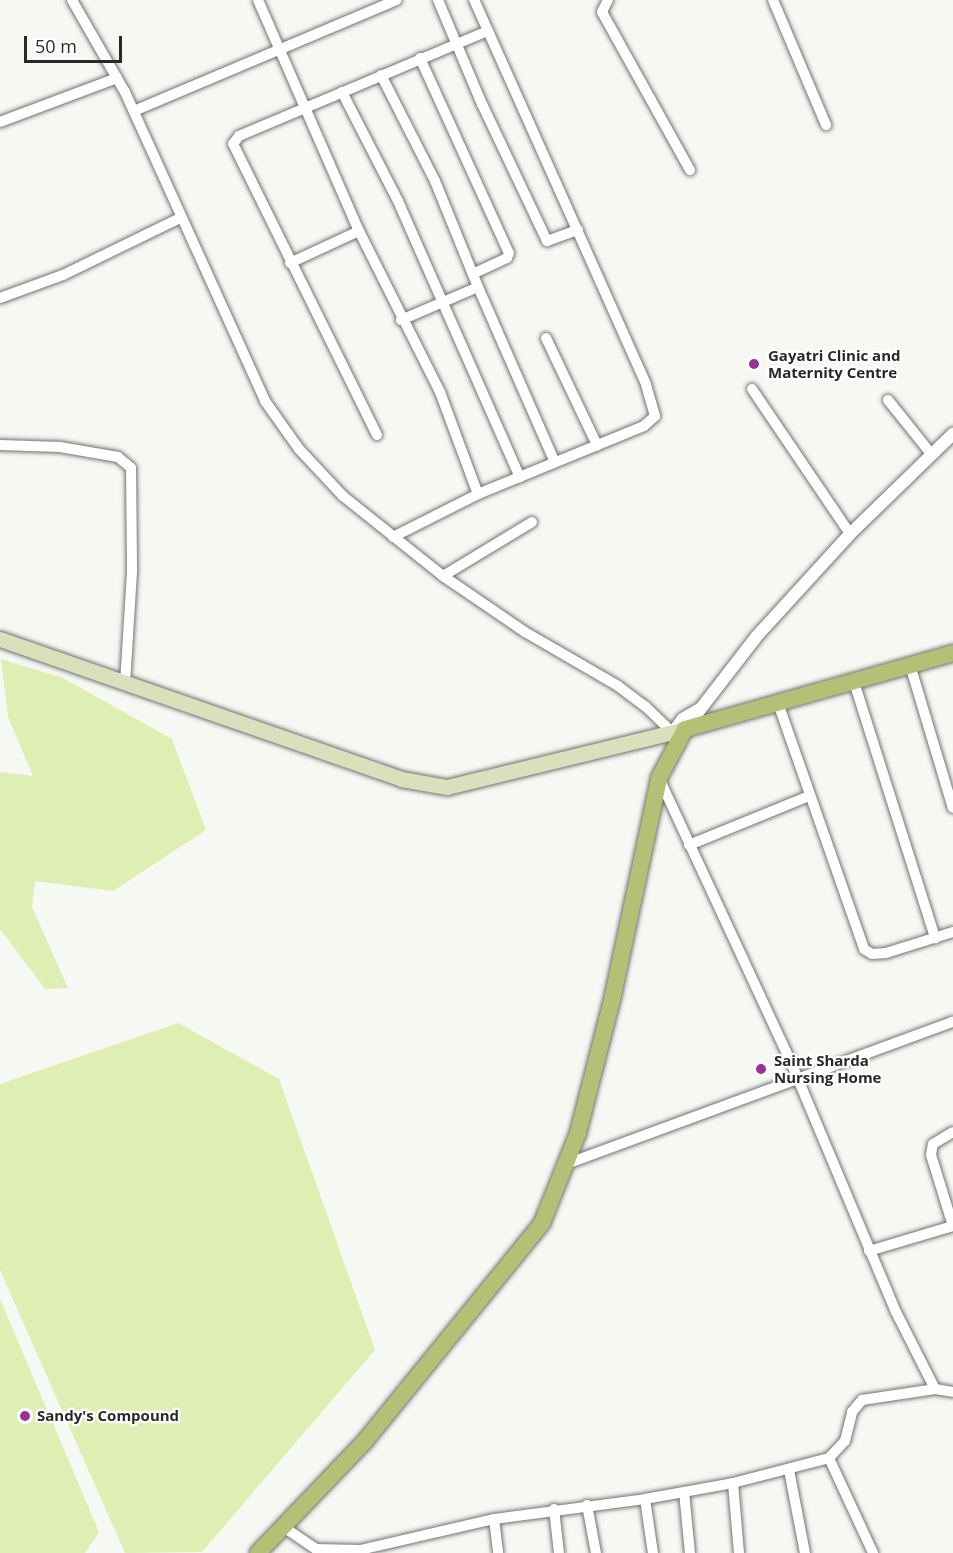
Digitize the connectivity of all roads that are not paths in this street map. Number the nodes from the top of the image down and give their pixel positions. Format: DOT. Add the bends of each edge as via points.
graph roads {
  1 [pos="72,0"];
  2 [pos="258,0"];
  3 [pos="397,0"];
  4 [pos="438,0"];
  5 [pos="474,0"];
  6 [pos="608,0"];
  7 [pos="773,0"];
  8 [pos="488,31"];
  9 [pos="458,43"];
  10 [pos="279,51"];
  11 [pos="420,58"];
  12 [pos="381,75"];
  13 [pos="117,78"];
  14 [pos="342,92"];
  15 [pos="135,111"];
  16 [pos="303,111"];
  17 [pos="0,122"];
  18 [pos="826,125"];
  19 [pos="690,171"];
  20 [pos="182,217"];
  21 [pos="578,230"];
  22 [pos="359,231"];
  23 [pos="290,263"];
  24 [pos="472,274"];
  25 [pos="478,287"];
  26 [pos="0,298"];
  27 [pos="441,303"];
  28 [pos="401,320"];
  29 [pos="546,338"];
  30 [pos="752,389"];
  31 [pos="888,400"];
  32 [pos="953,434"];
  33 [pos="377,435"];
  34 [pos="0,445"];
  35 [pos="597,445"];
  36 [pos="932,455"];
  37 [pos="555,462"];
  38 [pos="520,477"];
  39 [pos="478,494"];
  40 [pos="532,522"];
  41 [pos="850,534"];
  42 [pos="393,537"];
  43 [pos="443,576"];
  44 [pos="0,639"];
  45 [pos="953,653"];
  46 [pos="910,665"];
  47 [pos="854,682"];
  48 [pos="125,683"];
  49 [pos="778,703"];
  50 [pos="678,730"];
  51 [pos="659,778"];
  52 [pos="809,796"];
  53 [pos="953,808"];
  54 [pos="689,845"];
  55 [pos="953,932"];
  56 [pos="935,938"];
  57 [pos="953,1022"];
  58 [pos="798,1079"];
  59 [pos="953,1132"];
  60 [pos="569,1163"];
  61 [pos="869,1251"];
  62 [pos="936,1389"];
  63 [pos="953,1392"];
  64 [pos="829,1458"];
  65 [pos="789,1470"];
  66 [pos="733,1483"];
  67 [pos="684,1492"];
  68 [pos="645,1499"];
  69 [pos="587,1505"];
  70 [pos="554,1509"];
  71 [pos="494,1520"];
  72 [pos="282,1526"];
  73 [pos="258,1553"];
  74 [pos="498,1553"];
  75 [pos="558,1553"];
  76 [pos="596,1553"];
  77 [pos="653,1553"];
  78 [pos="690,1553"];
  79 [pos="739,1553"];
  80 [pos="805,1553"];
  81 [pos="873,1553"];
  1 -- 13 [label="street"];
  2 -- 10 [label="street"];
  3 -- 10 [label="street"];
  4 -- 9 [label="street"];
  5 -- 8 [label="street"];
  6 -- 19 [label="street" via="602,12"];
  7 -- 18 [label="street"];
  8 -- 9 [label="street"];
  8 -- 21 [label="street"];
  9 -- 11 [label="street"];
  9 -- 21 [label="street" via="547,242"];
  10 -- 15 [label="street"];
  10 -- 16 [label="street"];
  11 -- 12 [label="street"];
  11 -- 24 [label="street" via="509,253 507,258"];
  12 -- 14 [label="street"];
  12 -- 24 [label="street" via="435,181"];
  13 -- 15 [label="street"];
  13 -- 17 [label="street"];
  14 -- 16 [label="street"];
  14 -- 27 [label="street" via="398,201"];
  15 -- 20 [label="street"];
  16 -- 22 [label="street"];
  16 -- 23 [label="street" via="239,136 233,144"];
  20 -- 26 [label="street" via="63,275"];
  20 -- 42 [label="street" via="278,424 343,496"];
  21 -- 35 [label="street" via="656,408 651,422"];
  22 -- 23 [label="street"];
  22 -- 28 [label="street"];
  23 -- 33 [label="street"];
  24 -- 25 [label="street"];
  25 -- 27 [label="street"];
  25 -- 37 [label="street"];
  27 -- 28 [label="street"];
  27 -- 38 [label="street"];
  28 -- 39 [label="street" via="440,392"];
  29 -- 35 [label="street"];
  30 -- 41 [label="street"];
  31 -- 36 [label="street"];
  32 -- 36 [label="street"];
  34 -- 48 [label="street" via="60,447 118,458 131,468 132,572"];
  35 -- 37 [label="street"];
  36 -- 41 [label="street"];
  37 -- 38 [label="street"];
  38 -- 39 [label="street"];
  39 -- 42 [label="street"];
  40 -- 43 [label="street"];
  41 -- 50 [label="street"];
  42 -- 43 [label="street"];
  43 -- 50 [label="street" via="525,632 618,686"];
  44 -- 48 [label="main road"];
  45 -- 46 [label="main road"];
  46 -- 47 [label="main road"];
  46 -- 53 [label="street"];
  47 -- 49 [label="main road"];
  47 -- 56 [label="street"];
  48 -- 50 [label="main road" via="401,779 447,787"];
  49 -- 50 [label="main road"];
  49 -- 52 [label="street"];
  50 -- 51 [label="main road"];
  51 -- 54 [label="street"];
  51 -- 60 [label="main road" via="612,1000"];
  52 -- 54 [label="street"];
  52 -- 56 [label="street" via="864,949 872,954 886,953"];
  54 -- 58 [label="street"];
  55 -- 56 [label="street"];
  57 -- 58 [label="street"];
  58 -- 60 [label="street"];
  58 -- 61 [label="street"];
  59 -- 61 [label="street" via="933,1144 931,1155 953,1226"];
  60 -- 72 [label="main road" via="542,1223 365,1441"];
  61 -- 62 [label="street"];
  62 -- 63 [label="street"];
  62 -- 64 [label="street" via="862,1400 852,1412 845,1441"];
  64 -- 65 [label="street"];
  64 -- 81 [label="street"];
  65 -- 66 [label="street"];
  65 -- 80 [label="street"];
  66 -- 67 [label="street"];
  66 -- 79 [label="street"];
  67 -- 68 [label="street"];
  67 -- 78 [label="street"];
  68 -- 69 [label="street"];
  68 -- 77 [label="street"];
  69 -- 70 [label="street"];
  69 -- 76 [label="street"];
  70 -- 71 [label="street"];
  70 -- 75 [label="street"];
  71 -- 72 [label="street" via="336,1552 316,1549"];
  71 -- 74 [label="street"];
  72 -- 73 [label="main road"];
}
